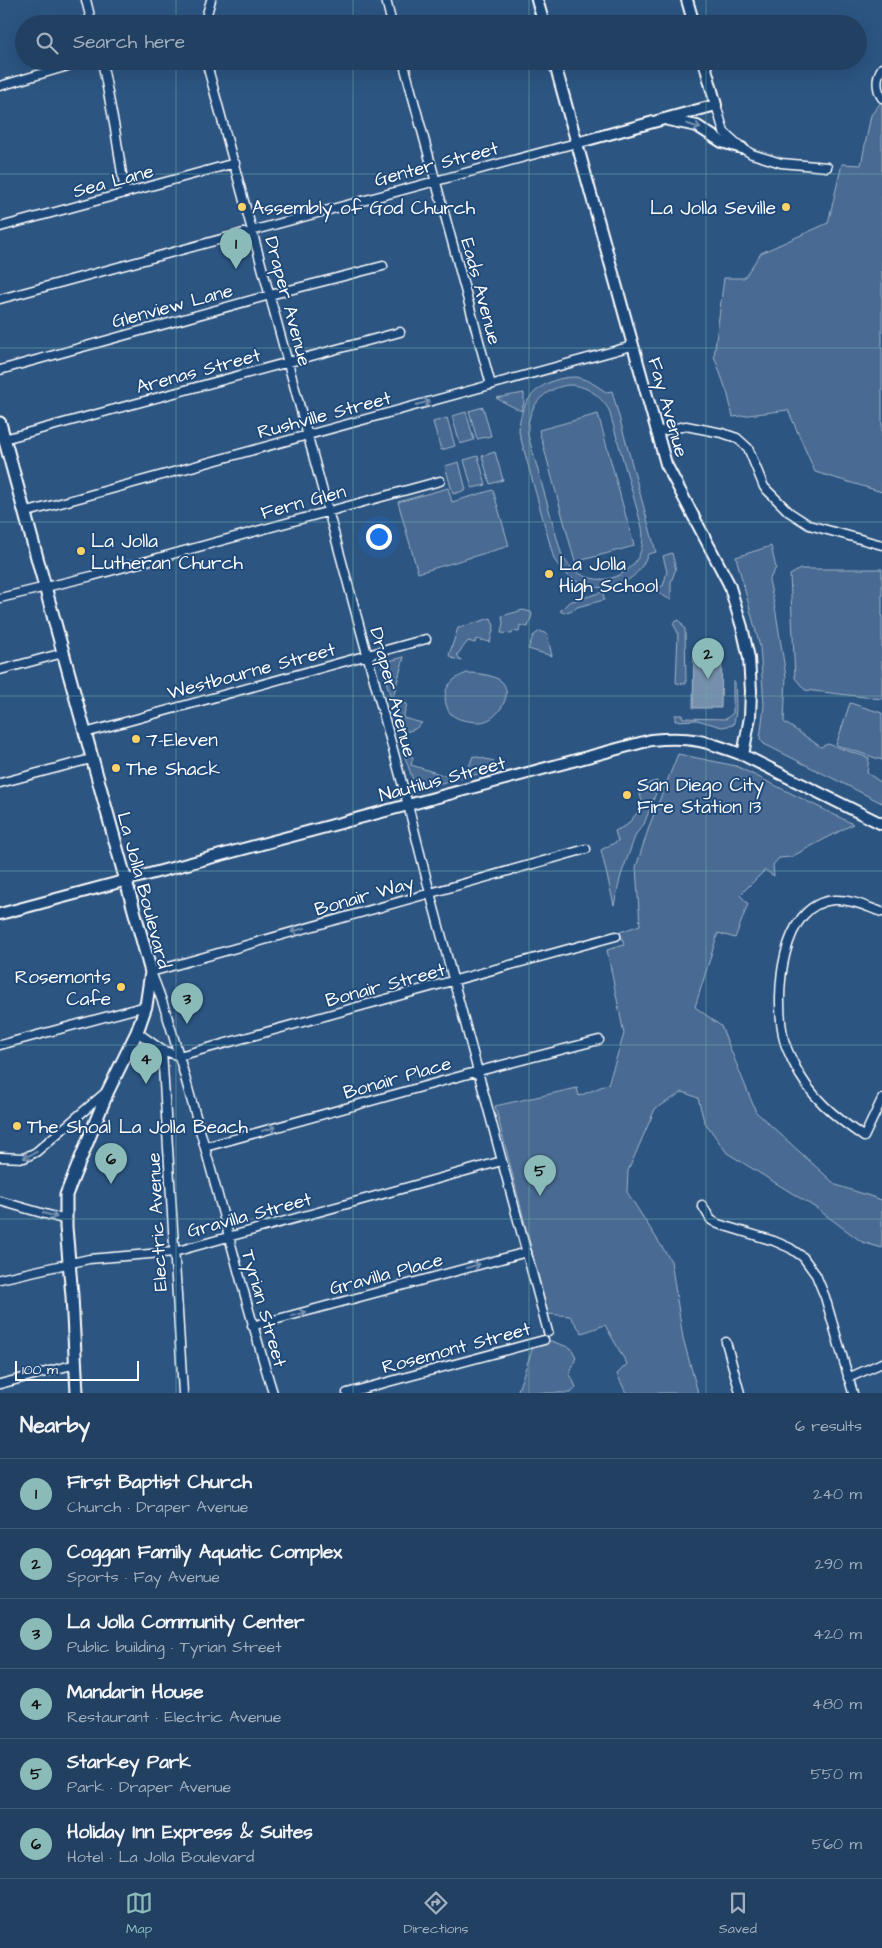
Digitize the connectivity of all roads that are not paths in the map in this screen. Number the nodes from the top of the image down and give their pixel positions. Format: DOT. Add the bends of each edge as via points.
graph roads {
  1 [pos="86,0"];
  2 [pos="212,0"];
  3 [pos="386,0"];
  4 [pos="537,0"];
  5 [pos="687,0"];
  6 [pos="90,15"];
  7 [pos="207,15"];
  8 [pos="390,15"];
  9 [pos="541,15"];
  10 [pos="691,15"];
  11 [pos="882,68"];
  12 [pos="54,70"];
  13 [pos="104,70"];
  14 [pos="209,70"];
  15 [pos="405,70"];
  16 [pos="556,70"];
  17 [pos="706,70"];
  18 [pos="0,86"];
  19 [pos="882,98"];
  20 [pos="716,105"];
  21 [pos="662,119"];
  22 [pos="576,143"];
  23 [pos="742,148"];
  24 [pos="235,163"];
  25 [pos="827,167"];
  26 [pos="435,181"];
  27 [pos="125,193"];
  28 [pos="0,227"];
  29 [pos="253,231"];
  30 [pos="383,266"];
  31 [pos="270,295"];
  32 [pos="0,299"];
  33 [pos="400,332"];
  34 [pos="632,346"];
  35 [pos="288,362"];
  36 [pos="0,370"];
  37 [pos="491,385"];
  38 [pos="0,424"];
  39 [pos="656,432"];
  40 [pos="308,435"];
  41 [pos="4,439"];
  42 [pos="440,481"];
  43 [pos="329,511"];
  44 [pos="24,513"];
  45 [pos="882,545"];
  46 [pos="46,588"];
  47 [pos="0,598"];
  48 [pos="426,639"];
  49 [pos="63,654"];
  50 [pos="367,655"];
  51 [pos="0,670"];
  52 [pos="85,733"];
  53 [pos="743,755"];
  54 [pos="91,758"];
  55 [pos="0,783"];
  56 [pos="408,805"];
  57 [pos="882,824"];
  58 [pos="586,849"];
  59 [pos="125,881"];
  60 [pos="430,893"];
  61 [pos="882,912"];
  62 [pos="0,914"];
  63 [pos="616,936"];
  64 [pos="151,972"];
  65 [pos="453,982"];
  66 [pos="146,1006"];
  67 [pos="136,1032"];
  68 [pos="599,1040"];
  69 [pos="0,1045"];
  70 [pos="162,1050"];
  71 [pos="179,1056"];
  72 [pos="478,1071"];
  73 [pos="108,1091"];
  74 [pos="882,1099"];
  75 [pos="205,1147"];
  76 [pos="0,1157"];
  77 [pos="502,1161"];
  78 [pos="0,1200"];
  79 [pos="702,1205"];
  80 [pos="66,1220"];
  81 [pos="229,1236"];
  82 [pos="174,1252"];
  83 [pos="527,1252"];
  84 [pos="70,1262"];
  85 [pos="0,1279"];
  86 [pos="252,1326"];
  87 [pos="548,1332"];
  88 [pos="544,1340"];
  89 [pos="726,1342"];
  90 [pos="882,1363"];
  91 [pos="76,1364"];
  92 [pos="848,1378"];
  93 [pos="0,1384"];
  94 [pos="77,1393"];
  95 [pos="184,1393"];
  96 [pos="273,1393"];
  97 [pos="347,1393"];
  98 [pos="740,1393"];
  99 [pos="853,1393"];
  1 -- 6 [label="street"];
  2 -- 7 [label="street"];
  3 -- 8 [label="street"];
  4 -- 9 [label="street"];
  5 -- 10 [label="street"];
  11 -- 19 [label="street" via="878,90"];
  12 -- 18 [label="street"];
  13 -- 27 [label="street"];
  14 -- 24 [label="street, Draper Avenue"];
  15 -- 26 [label="street, Eads Avenue"];
  16 -- 22 [label="street, Fay Avenue"];
  17 -- 20 [label="street"];
  20 -- 21 [label="street, Genter Street"];
  20 -- 23 [label="street" via="724,132"];
  21 -- 22 [label="street, Genter Street"];
  21 -- 23 [label="street, one-way" via="697,126 722,142"];
  22 -- 26 [label="street, Genter Street"];
  22 -- 34 [label="street, Fay Avenue"];
  23 -- 25 [label="street" via="767,160"];
  24 -- 27 [label="street, Sea Lane"];
  24 -- 29 [label="street, Draper Avenue"];
  26 -- 29 [label="street, Genter Street"];
  26 -- 37 [label="street, Eads Avenue"];
  27 -- 28 [label="street, Sea Lane"];
  29 -- 31 [label="street, Draper Avenue"];
  29 -- 32 [label="street, Genter Street"];
  30 -- 31 [label="street, Glenview Lane"];
  31 -- 35 [label="street, Draper Avenue"];
  31 -- 36 [label="street, Glenview Lane"];
  33 -- 35 [label="street, Arenas Street"];
  34 -- 37 [label="street, Rushville Street"];
  34 -- 39 [label="street, Fay Avenue"];
  35 -- 40 [label="street, Draper Avenue"];
  35 -- 41 [label="street, Arenas Street"];
  40 -- 37 [label="street, Rushville Street, one-way"];
  38 -- 41 [label="main road, La Jolla Boulevard"];
  39 -- 45 [label="street" via="686,426 737,438 748,448 764,487 789,512 809,525"];
  39 -- 53 [label="street, Fay Avenue" via="666,464 729,584 742,627 749,658 751,691"];
  40 -- 43 [label="street, Draper Avenue"];
  40 -- 44 [label="street, Rushville Street"];
  41 -- 44 [label="main road, La Jolla Boulevard"];
  42 -- 43 [label="street, Fern Glen"];
  43 -- 46 [label="street, Fern Glen"];
  43 -- 50 [label="street, Draper Avenue"];
  44 -- 46 [label="main road, La Jolla Boulevard"];
  46 -- 47 [label="street, Fern Glen"];
  46 -- 49 [label="main road, La Jolla Boulevard"];
  48 -- 50 [label="street, Westbourne Street"];
  49 -- 51 [label="street"];
  49 -- 52 [label="main road, La Jolla Boulevard"];
  50 -- 52 [label="street, Westbourne Street"];
  50 -- 56 [label="street, Draper Avenue"];
  52 -- 54 [label="main road, La Jolla Boulevard"];
  53 -- 56 [label="street, Nautilus Street" via="695,739 651,740"];
  53 -- 57 [label="street, Nautilus Street"];
  54 -- 55 [label="street"];
  54 -- 59 [label="main road, La Jolla Boulevard"];
  56 -- 59 [label="street, Nautilus Street"];
  56 -- 60 [label="street, Draper Avenue"];
  58 -- 60 [label="street, Bonair Way"];
  59 -- 62 [label="street, Nautilus Street"];
  59 -- 64 [label="main road, La Jolla Boulevard"];
  60 -- 64 [label="street, Bonair Way, one-way"];
  60 -- 65 [label="street, Draper Avenue"];
  61 -- 74 [label="street" via="856,903 833,900 818,904 808,911 794,930 779,980 783,1037 794,1065 816,1098 864,1137"];
  63 -- 65 [label="street, Bonair Street"];
  64 -- 66 [label="main road, La Jolla Boulevard"];
  64 -- 71 [label="street, Tyrian Street"];
  65 -- 71 [label="street, Bonair Street"];
  65 -- 72 [label="street, Draper Avenue"];
  66 -- 67 [label="main road, La Jolla Boulevard"];
  66 -- 69 [label="street"];
  67 -- 70 [label="street"];
  67 -- 73 [label="main road, La Jolla Boulevard"];
  68 -- 72 [label="street, Bonair Place"];
  70 -- 71 [label="street"];
  70 -- 82 [label="street, Electric Avenue"];
  71 -- 75 [label="street, Tyrian Street"];
  75 -- 72 [label="street, Bonair Place, one-way"];
  72 -- 77 [label="street, Draper Avenue"];
  73 -- 76 [label="street, one-way" via="36,1152 24,1158"];
  73 -- 80 [label="main road, La Jolla Boulevard" via="68,1186"];
  75 -- 81 [label="street, Tyrian Street"];
  77 -- 81 [label="street, Gravilla Street"];
  77 -- 83 [label="street, Draper Avenue"];
  78 -- 80 [label="street, one-way"];
  79 -- 92 [label="street" via="711,1220 718,1224 774,1241 803,1258 816,1275 825,1297"];
  80 -- 84 [label="main road, La Jolla Boulevard"];
  81 -- 82 [label="street, Gravilla Street"];
  81 -- 86 [label="street, Tyrian Street"];
  82 -- 84 [label="street, Gravilla Street"];
  82 -- 95 [label="street, Electric Avenue"];
  86 -- 83 [label="street, Gravilla Place, one-way"];
  83 -- 87 [label="street, Draper Avenue"];
  84 -- 85 [label="street, Gravilla Street"];
  84 -- 91 [label="main road, La Jolla Boulevard"];
  86 -- 96 [label="street, Tyrian Street"];
  88 -- 97 [label="street, Rosemont Street"];
  89 -- 98 [label="street"];
  90 -- 92 [label="street"];
  91 -- 93 [label="street"];
  91 -- 94 [label="main road, La Jolla Boulevard"];
  92 -- 99 [label="street"];
}
